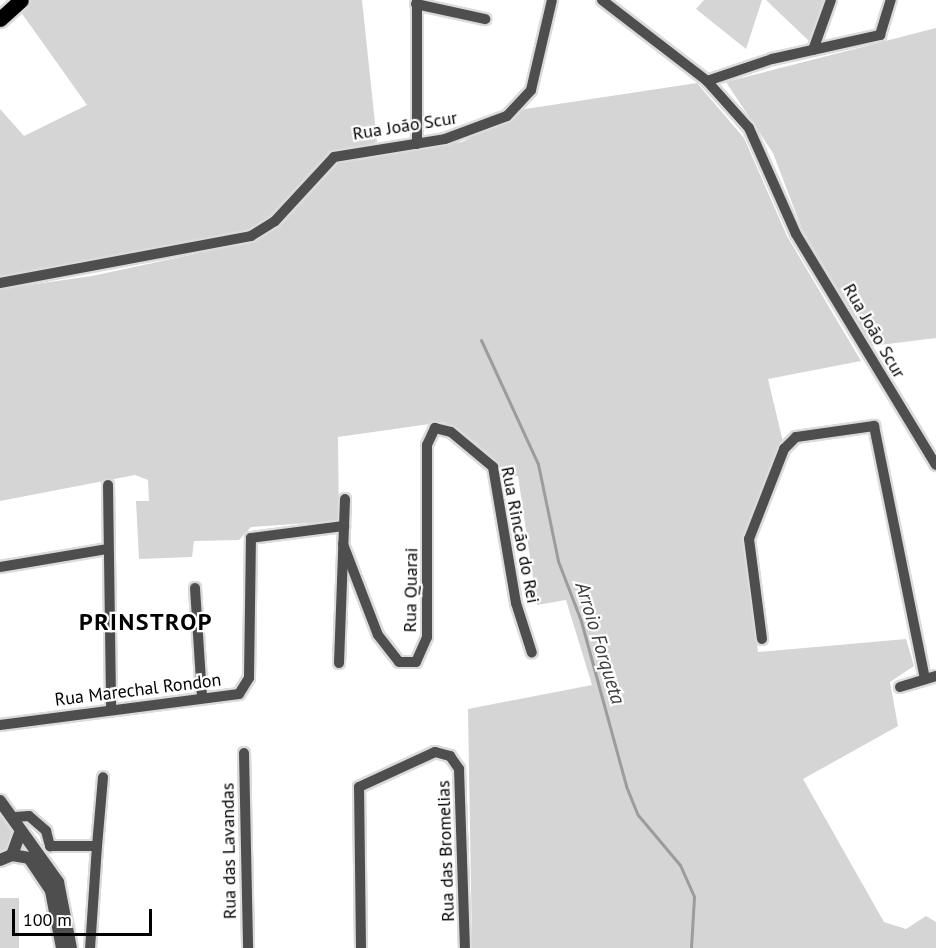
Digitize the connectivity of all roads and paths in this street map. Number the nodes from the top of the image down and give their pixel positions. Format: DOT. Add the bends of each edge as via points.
graph roads {
  1 [pos="6,0"];
  2 [pos="21,0"];
  3 [pos="552,0"];
  4 [pos="602,0"];
  5 [pos="831,0"];
  6 [pos="891,0"];
  7 [pos="416,2"];
  8 [pos="0,5"];
  9 [pos="484,18"];
  10 [pos="0,19"];
  11 [pos="813,50"];
  12 [pos="707,81"];
  13 [pos="417,144"];
  14 [pos="0,283"];
  15 [pos="428,437"];
  16 [pos="936,465"];
  17 [pos="108,485"];
  18 [pos="345,499"];
  19 [pos="344,526"];
  20 [pos="343,544"];
  21 [pos="107,549"];
  22 [pos="0,567"];
  23 [pos="195,588"];
  24 [pos="762,639"];
  25 [pos="532,653"];
  26 [pos="339,663"];
  27 [pos="931,677"];
  28 [pos="900,687"];
  29 [pos="202,697"];
  30 [pos="111,708"];
  31 [pos="0,725"];
  32 [pos="244,753"];
  33 [pos="103,777"];
  34 [pos="0,801"];
  35 [pos="15,817"];
  36 [pos="20,832"];
  37 [pos="97,846"];
  38 [pos="12,855"];
  39 [pos="0,860"];
  40 [pos="62,948"];
  41 [pos="71,948"];
  42 [pos="90,948"];
  43 [pos="248,948"];
  44 [pos="361,948"];
  45 [pos="465,948"];
  1 -- 8 [label="main road"];
  2 -- 10 [label="main road"];
  3 -- 13 [label="street, Rua João Scur" via="536,78 525,100 480,129"];
  4 -- 12 [label="street, Rua João Scur"];
  5 -- 11 [label="street"];
  6 -- 11 [label="street" via="880,35"];
  7 -- 9 [label="street"];
  7 -- 13 [label="street"];
  11 -- 12 [label="street"];
  12 -- 16 [label="street, Rua João Scur" via="749,128 796,234"];
  13 -- 14 [label="street, Rua João Scur" via="361,148 334,157 275,221 251,236"];
  15 -- 20 [label="street, Rua Quarai" via="427,638 416,662 399,662 378,635"];
  15 -- 25 [label="street, Rua Rincão do Rei" via="435,428 450,432 493,466 516,603"];
  17 -- 21 [label="street"];
  18 -- 19 [label="street"];
  19 -- 20 [label="street"];
  19 -- 29 [label="street, Rua Marechal Rondon" via="260,533 251,538 249,685 239,694"];
  20 -- 26 [label="street"];
  21 -- 22 [label="street"];
  21 -- 30 [label="street"];
  23 -- 29 [label="street"];
  24 -- 27 [label="street" via="749,539 790,441 874,426"];
  27 -- 28 [label="street"];
  29 -- 30 [label="street, Rua Marechal Rondon"];
  30 -- 31 [label="street, Rua Marechal Rondon"];
  32 -- 43 [label="street, Rua das Lavandas"];
  33 -- 37 [label="street"];
  34 -- 35 [label="street"];
  35 -- 36 [label="street"];
  35 -- 37 [label="street" via="29,816 46,831 50,846"];
  36 -- 38 [label="street"];
  36 -- 41 [label="street" via="58,882"];
  37 -- 42 [label="street"];
  38 -- 39 [label="street"];
  38 -- 40 [label="street" via="29,858 51,891"];
  44 -- 45 [label="street, Rua das Bromelias" via="357,794 368,779 435,752 456,762 461,778"];
}
